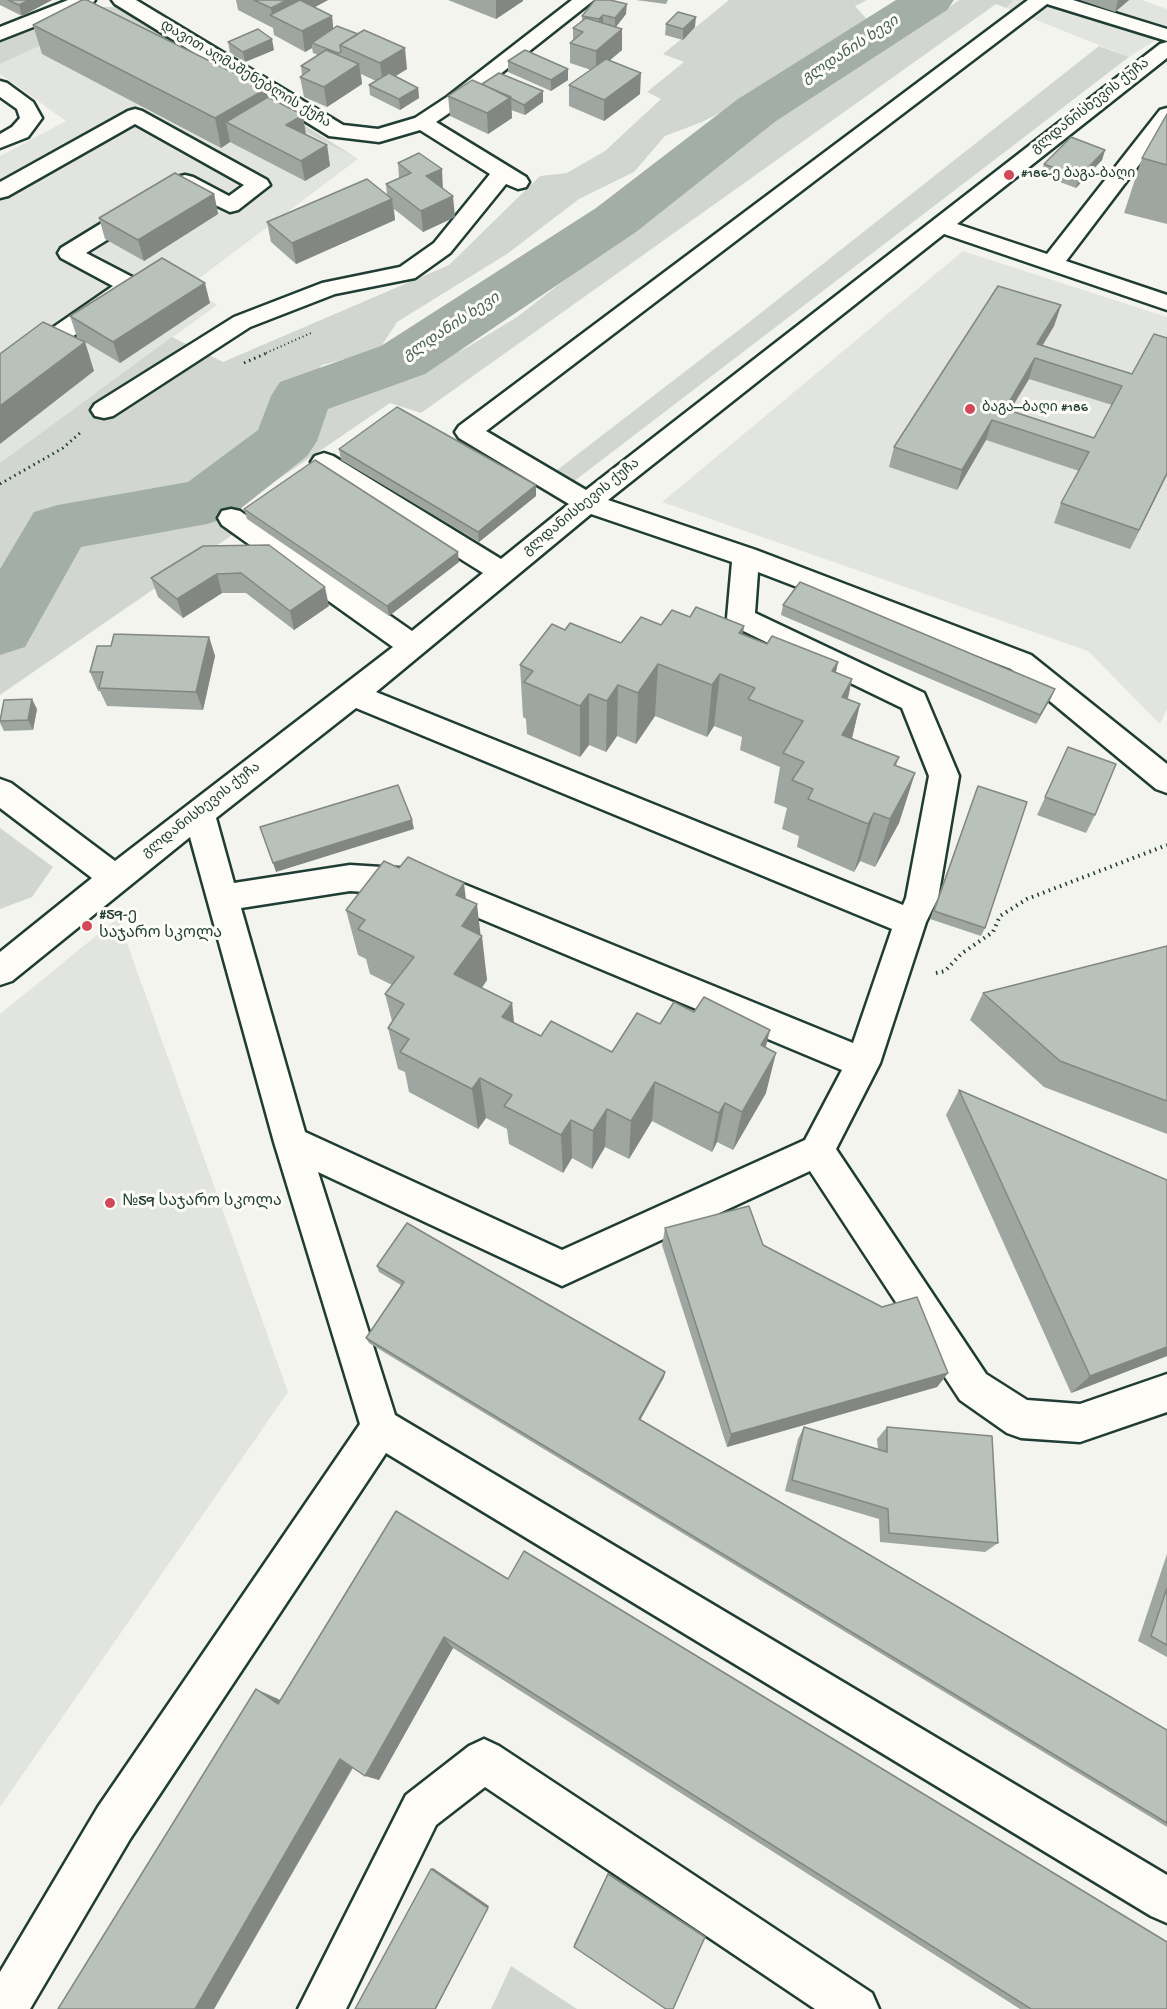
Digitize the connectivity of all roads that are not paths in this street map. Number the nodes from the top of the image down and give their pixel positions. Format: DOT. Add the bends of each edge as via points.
graph roads {
  1 [pos="85,0"];
  2 [pos="122,0"];
  3 [pos="584,0"];
  4 [pos="1040,0"];
  5 [pos="1053,0"];
  6 [pos="0,34"];
  7 [pos="1167,35"];
  8 [pos="1167,48"];
  9 [pos="0,87"];
  10 [pos="1167,114"];
  11 [pos="423,122"];
  12 [pos="0,142"];
  13 [pos="0,190"];
  14 [pos="942,226"];
  15 [pos="1052,264"];
  16 [pos="1167,303"];
  17 [pos="0,376"];
  18 [pos="104,410"];
  19 [pos="324,462"];
  20 [pos="587,503"];
  21 [pos="231,518"];
  22 [pos="746,556"];
  23 [pos="502,572"];
  24 [pos="412,646"];
  25 [pos="353,695"];
  26 [pos="1167,781"];
  27 [pos="0,791"];
  28 [pos="200,813"];
  29 [pos="116,878"];
  30 [pos="224,898"];
  31 [pos="910,922"];
  32 [pos="0,970"];
  33 [pos="863,1063"];
  34 [pos="291,1142"];
  35 [pos="817,1151"];
  36 [pos="1167,1393"];
  37 [pos="380,1428"];
  38 [pos="1167,1900"];
  39 [pos="4,2009"];
  40 [pos="321,2009"];
  41 [pos="856,2009"];
  1 -- 6 [label="street"];
  2 -- 11 [label="street, დავით აღმაშენებლის ქუჩა" via="337,131 379,136"];
  3 -- 11 [label="street, დავით აღმაშენებლის ქუჩა"];
  4 -- 20 [label="street" via="468,432"];
  5 -- 7 [label="street"];
  8 -- 14 [label="street, გლდანისხევის ქუჩა"];
  9 -- 12 [label="street" via="26,106 31,118 20,132"];
  10 -- 15 [label="street"];
  11 -- 18 [label="street" via="511,177 442,248 407,273 330,288 242,322"];
  13 -- 17 [label="street" via="135,115 259,186 230,205 185,182 69,253 130,285"];
  14 -- 15 [label="street"];
  14 -- 20 [label="street, გლდანისხევის ქუჩა"];
  15 -- 16 [label="street"];
  19 -- 23 [label="street"];
  20 -- 22 [label="street"];
  20 -- 23 [label="street, გლდანისხევის ქუჩა"];
  21 -- 24 [label="street"];
  22 -- 26 [label="street" via="1021,662"];
  22 -- 31 [label="street" via="741,618 914,701 944,776 922,898"];
  23 -- 24 [label="street, გლდანისხევის ქუჩა"];
  24 -- 25 [label="street, გლდანისხევის ქუჩა"];
  25 -- 28 [label="street, გლდანისხევის ქუჩა"];
  25 -- 31 [label="street"];
  27 -- 29 [label="street"];
  28 -- 29 [label="street, გლდანისხევის ქუჩა"];
  28 -- 30 [label="street"];
  29 -- 32 [label="street, გლდანისხევის ქუჩა"];
  30 -- 33 [label="street" via="350,878 429,883"];
  30 -- 34 [label="street"];
  31 -- 33 [label="street"];
  33 -- 35 [label="street"];
  34 -- 35 [label="street" via="562,1268"];
  34 -- 37 [label="street"];
  35 -- 36 [label="street" via="973,1387 1021,1419 1080,1423"];
  37 -- 38 [label="street"];
  37 -- 39 [label="street" via="114,1823"];
  40 -- 41 [label="street" via="421,1810 484,1761"];
}
